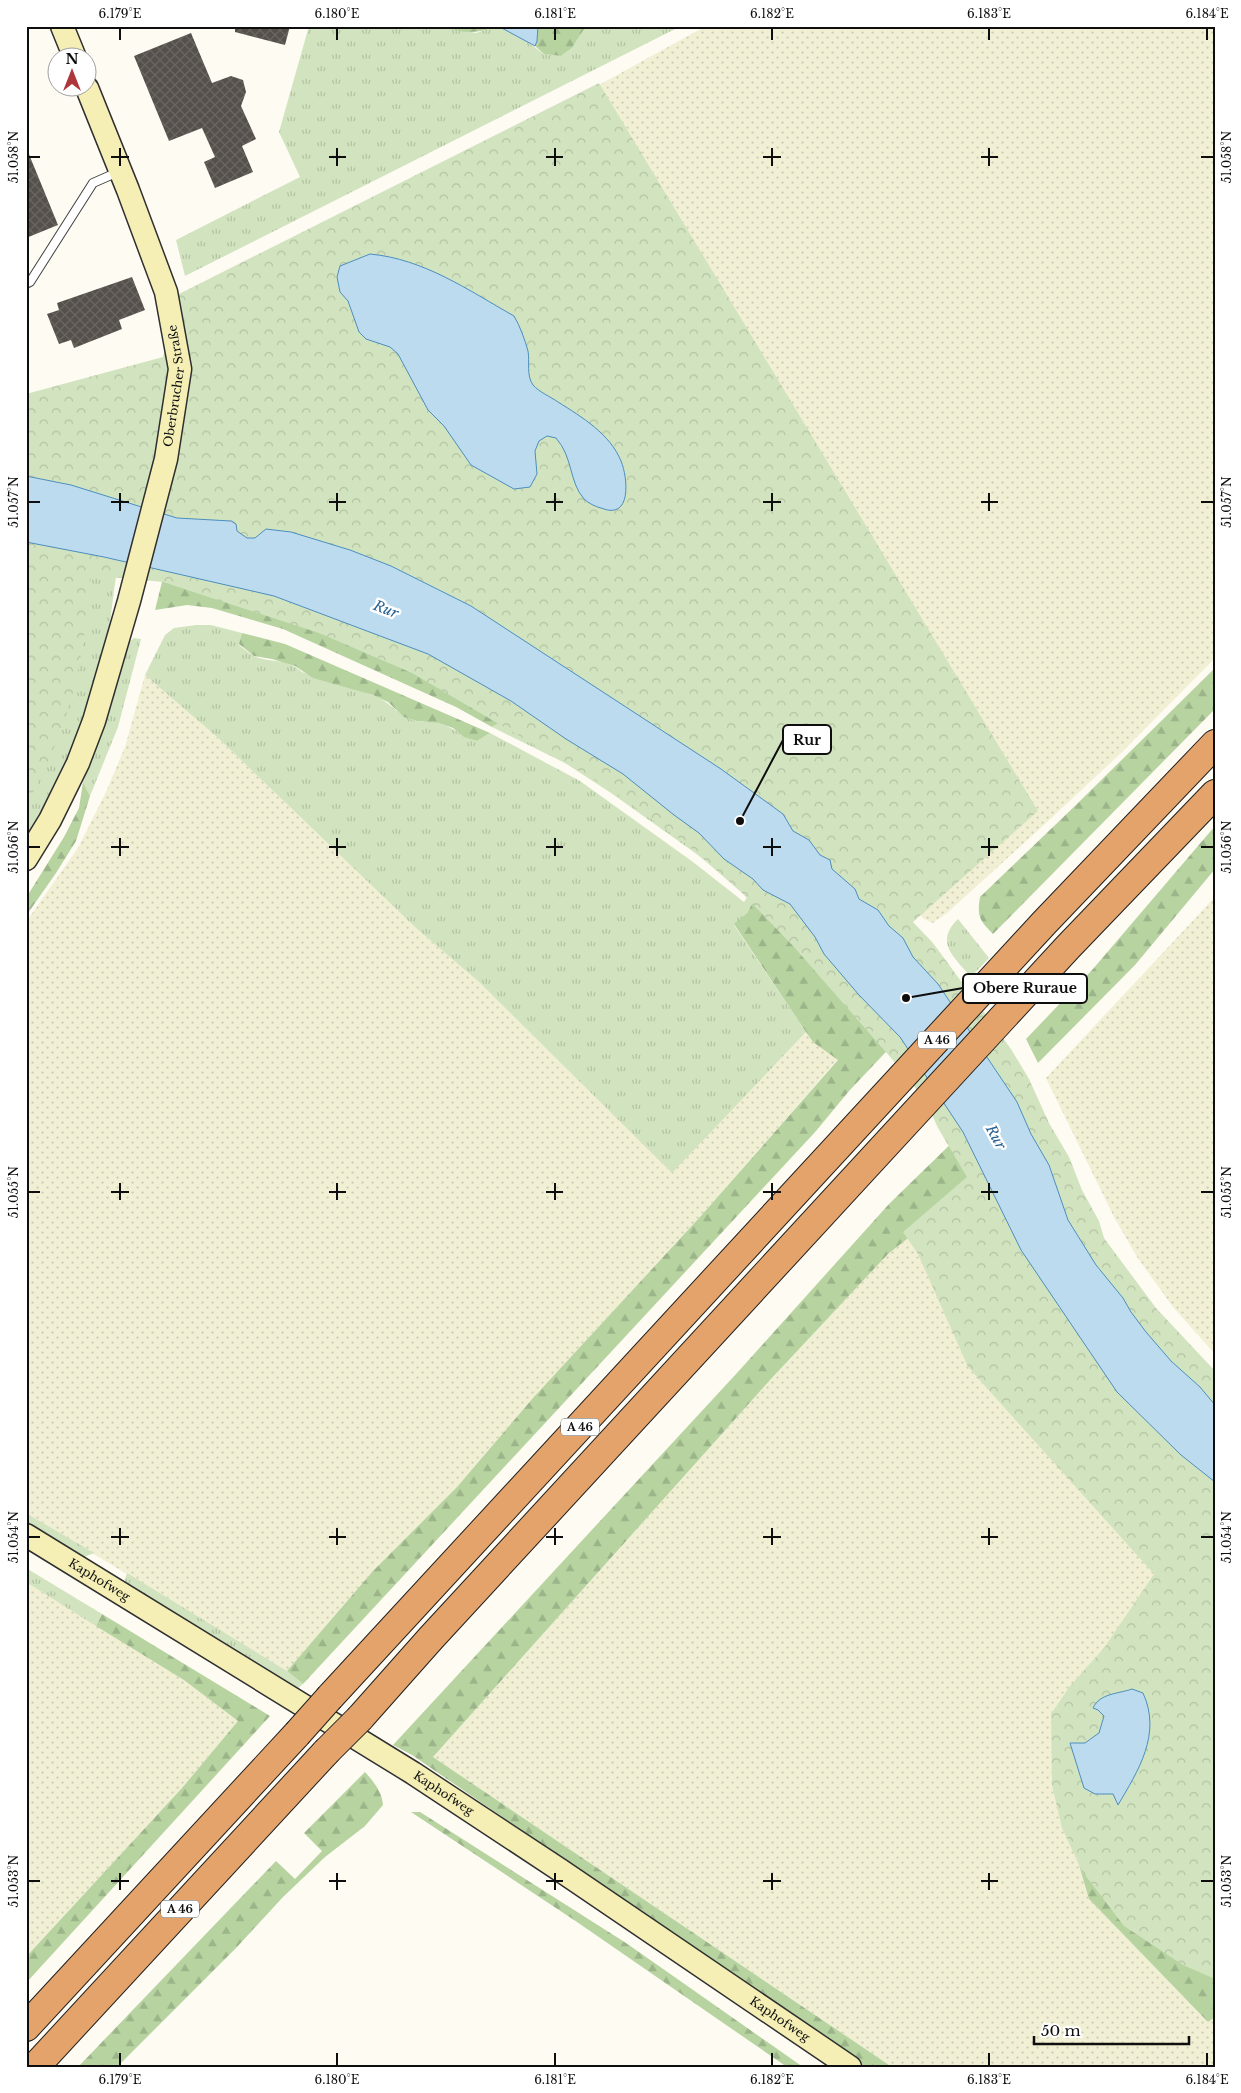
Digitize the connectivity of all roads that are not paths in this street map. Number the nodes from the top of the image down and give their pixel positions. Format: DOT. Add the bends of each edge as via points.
graph roads {
  1 [pos="62,26"];
  2 [pos="71,48"];
  3 [pos="91,98"];
  4 [pos="120,171"];
  5 [pos="26,284"];
  6 [pos="1215,744"];
  7 [pos="1215,794"];
  8 [pos="26,859"];
  9 [pos="26,1535"];
  10 [pos="26,2027"];
  11 [pos="35,2067"];
  12 [pos="850,2067"];
  1 -- 2 [label="main road"];
  3 -- 4 [label="main road, Oberbrucher Straße"];
  4 -- 5 [label="lane" via="93,183"];
  4 -- 8 [label="main road, Oberbrucher Straße" via="166,292 180,369 166,459 94,721 50,820"];
  6 -- 10 [label="highway, A 46, bridge" via="1044,923"];
  7 -- 11 [label="highway, A 46, bridge" via="1068,947"];
  9 -- 12 [label="main road, Kaphofweg" via="413,1773"];
}
